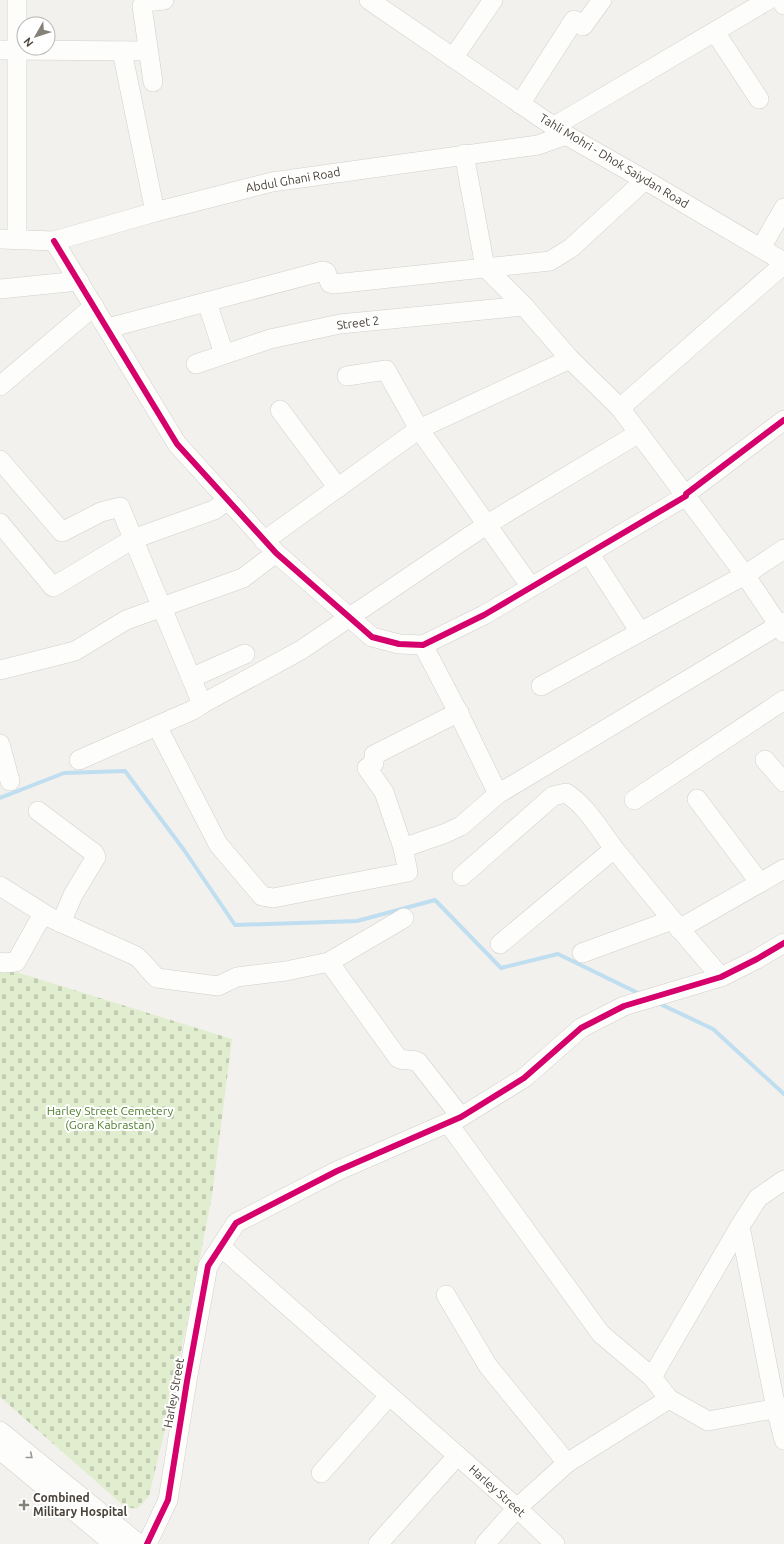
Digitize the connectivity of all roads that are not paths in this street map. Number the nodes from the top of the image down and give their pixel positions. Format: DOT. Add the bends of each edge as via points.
graph roads {
  1 [pos="17,0"];
  2 [pos="164,0"];
  3 [pos="493,0"];
  4 [pos="602,0"];
  5 [pos="768,0"];
  6 [pos="780,0"];
  7 [pos="378,3"];
  8 [pos="784,5"];
  9 [pos="715,32"];
  10 [pos="9,50"];
  11 [pos="122,51"];
  12 [pos="148,51"];
  13 [pos="453,58"];
  14 [pos="153,82"];
  15 [pos="759,99"];
  16 [pos="520,104"];
  17 [pos="559,131"];
  18 [pos="464,154"];
  19 [pos="645,180"];
  20 [pos="784,208"];
  21 [pos="155,212"];
  22 [pos="9,240"];
  23 [pos="54,241"];
  24 [pos="761,248"];
  25 [pos="784,263"];
  26 [pos="485,267"];
  27 [pos="79,281"];
  28 [pos="0,289"];
  29 [pos="207,302"];
  30 [pos="94,306"];
  31 [pos="524,306"];
  32 [pos="108,328"];
  33 [pos="224,354"];
  34 [pos="570,360"];
  35 [pos="196,364"];
  36 [pos="347,376"];
  37 [pos="3,378"];
  38 [pos="620,408"];
  39 [pos="280,410"];
  40 [pos="784,420"];
  41 [pos="419,429"];
  42 [pos="639,433"];
  43 [pos="0,460"];
  44 [pos="338,488"];
  45 [pos="686,496"];
  46 [pos="228,500"];
  47 [pos="0,523"];
  48 [pos="486,525"];
  49 [pos="133,539"];
  50 [pos="270,547"];
  51 [pos="784,549"];
  52 [pos="589,553"];
  53 [pos="745,575"];
  54 [pos="531,587"];
  55 [pos="161,607"];
  56 [pos="350,617"];
  57 [pos="782,627"];
  58 [pos="640,632"];
  59 [pos="423,645"];
  60 [pos="245,654"];
  61 [pos="0,670"];
  62 [pos="191,678"];
  63 [pos="541,686"];
  64 [pos="784,700"];
  65 [pos="202,704"];
  66 [pos="459,712"];
  67 [pos="157,726"];
  68 [pos="0,744"];
  69 [pos="79,760"];
  70 [pos="766,760"];
  71 [pos="10,781"];
  72 [pos="784,782"];
  73 [pos="498,794"];
  74 [pos="697,799"];
  75 [pos="634,800"];
  76 [pos="38,811"];
  77 [pos="403,848"];
  78 [pos="614,848"];
  79 [pos="784,869"];
  80 [pos="462,876"];
  81 [pos="760,883"];
  82 [pos="0,886"];
  83 [pos="404,918"];
  84 [pos="52,919"];
  85 [pos="676,925"];
  86 [pos="784,943"];
  87 [pos="500,944"];
  88 [pos="582,953"];
  89 [pos="0,962"];
  90 [pos="329,962"];
  91 [pos="721,977"];
  92 [pos="455,1120"];
  93 [pos="784,1180"];
  94 [pos="740,1226"];
  95 [pos="221,1247"];
  96 [pos="446,1295"];
  97 [pos="652,1377"];
  98 [pos="389,1396"];
  99 [pos="669,1399"];
  100 [pos="780,1408"];
  101 [pos="0,1431"];
  102 [pos="784,1440"];
  103 [pos="0,1450"];
  104 [pos="457,1456"];
  105 [pos="567,1463"];
  106 [pos="320,1473"];
  107 [pos="517,1508"];
  108 [pos="114,1544"];
  109 [pos="139,1544"];
  110 [pos="147,1544"];
  111 [pos="378,1544"];
  112 [pos="485,1544"];
  113 [pos="555,1544"];
  1 -- 10 [label="street"];
  2 -- 12 [label="street" via="142,3"];
  3 -- 13 [label="street"];
  4 -- 16 [label="street" via="583,26 574,20"];
  5 -- 9 [label="street, Abdul Ghani Road"];
  6 -- 8 [label="street"];
  7 -- 13 [label="street, Tahli Mohri - Dhok Saiydan Road"];
  9 -- 15 [label="street"];
  9 -- 17 [label="street, Abdul Ghani Road"];
  10 -- 11 [label="street"];
  10 -- 22 [label="street"];
  11 -- 12 [label="street"];
  11 -- 21 [label="street"];
  12 -- 14 [label="street"];
  13 -- 16 [label="street, Tahli Mohri - Dhok Saiydan Road"];
  16 -- 17 [label="street, Tahli Mohri - Dhok Saiydan Road"];
  17 -- 18 [label="street, Abdul Ghani Road" via="538,145"];
  17 -- 19 [label="street, Tahli Mohri - Dhok Saiydan Road"];
  18 -- 21 [label="street, Abdul Ghani Road" via="272,182"];
  18 -- 26 [label="street"];
  19 -- 24 [label="street, Tahli Mohri - Dhok Saiydan Road"];
  19 -- 26 [label="street" via="571,248 550,261"];
  20 -- 24 [label="street"];
  21 -- 23 [label="street, Abdul Ghani Road"];
  22 -- 23 [label="street, Abdul Ghani Road"];
  23 -- 27 [label="street"];
  24 -- 25 [label="street, Tahli Mohri - Dhok Saiydan Road"];
  25 -- 38 [label="street"];
  26 -- 29 [label="street" via="334,284 330,283 326,272 323,271"];
  26 -- 31 [label="street"];
  27 -- 28 [label="street"];
  27 -- 30 [label="street"];
  29 -- 32 [label="street"];
  29 -- 33 [label="street"];
  30 -- 32 [label="street"];
  30 -- 37 [label="street"];
  31 -- 33 [label="street, Street 2" via="340,324 270,339"];
  31 -- 34 [label="street"];
  32 -- 46 [label="street" via="177,444"];
  33 -- 35 [label="street, Street 2"];
  34 -- 38 [label="street"];
  34 -- 41 [label="street"];
  36 -- 41 [label="street" via="386,370"];
  38 -- 42 [label="street"];
  39 -- 44 [label="street"];
  40 -- 45 [label="street"];
  41 -- 44 [label="street"];
  41 -- 48 [label="street"];
  42 -- 45 [label="street"];
  42 -- 48 [label="street"];
  43 -- 49 [label="street" via="62,532 101,512 120,508"];
  44 -- 50 [label="street"];
  45 -- 52 [label="street"];
  45 -- 53 [label="street"];
  46 -- 49 [label="street" via="214,510"];
  46 -- 50 [label="street"];
  47 -- 49 [label="street" via="53,587"];
  48 -- 54 [label="street"];
  48 -- 56 [label="street"];
  49 -- 55 [label="street"];
  50 -- 55 [label="street" via="243,578"];
  50 -- 56 [label="street"];
  51 -- 53 [label="street"];
  52 -- 54 [label="street"];
  52 -- 58 [label="street"];
  53 -- 57 [label="street"];
  53 -- 58 [label="street"];
  54 -- 59 [label="street" via="484,615"];
  55 -- 61 [label="street" via="126,620 76,651"];
  55 -- 62 [label="street"];
  56 -- 59 [label="street" via="372,637 399,644"];
  56 -- 65 [label="street" via="301,650"];
  57 -- 73 [label="street"];
  58 -- 63 [label="street"];
  59 -- 66 [label="street"];
  60 -- 62 [label="street"];
  62 -- 65 [label="street"];
  64 -- 75 [label="street"];
  65 -- 67 [label="street"];
  66 -- 73 [label="street"];
  66 -- 77 [label="street" via="374,755 374,762 367,768 384,792"];
  67 -- 69 [label="street"];
  67 -- 77 [label="street" via="218,844 262,896 273,898 408,872"];
  68 -- 71 [label="street"];
  70 -- 72 [label="street"];
  73 -- 77 [label="street" via="461,826"];
  74 -- 81 [label="street"];
  76 -- 84 [label="street" via="96,857 72,896"];
  78 -- 80 [label="street" via="578,801 566,793 554,796"];
  78 -- 85 [label="street"];
  78 -- 87 [label="street"];
  79 -- 81 [label="street"];
  81 -- 85 [label="street"];
  82 -- 84 [label="street"];
  83 -- 90 [label="street"];
  84 -- 89 [label="street" via="36,926 16,962"];
  84 -- 90 [label="street" via="136,956 157,978 218,986 237,977"];
  85 -- 88 [label="street"];
  85 -- 91 [label="street"];
  86 -- 91 [label="street" via="757,960"];
  90 -- 92 [label="street" via="398,1058 404,1061 414,1059 418,1062"];
  91 -- 92 [label="street" via="624,1006 581,1028 524,1078"];
  92 -- 95 [label="street" via="336,1171 236,1223"];
  92 -- 97 [label="street" via="601,1334"];
  93 -- 94 [label="street" via="758,1198"];
  94 -- 97 [label="street"];
  94 -- 100 [label="street"];
  95 -- 98 [label="street, Harley Street"];
  95 -- 110 [label="street, Harley Street" via="208,1266 168,1500"];
  96 -- 105 [label="street" via="488,1366"];
  97 -- 99 [label="street"];
  98 -- 104 [label="street, Harley Street"];
  98 -- 106 [label="street"];
  99 -- 100 [label="street" via="708,1421"];
  99 -- 105 [label="street"];
  100 -- 102 [label="street"];
  101 -- 109 [label="street, one-way"];
  103 -- 108 [label="street"];
  104 -- 107 [label="street, Harley Street"];
  104 -- 111 [label="street"];
  105 -- 107 [label="street"];
  107 -- 112 [label="street"];
  107 -- 113 [label="street, Harley Street"];
}
